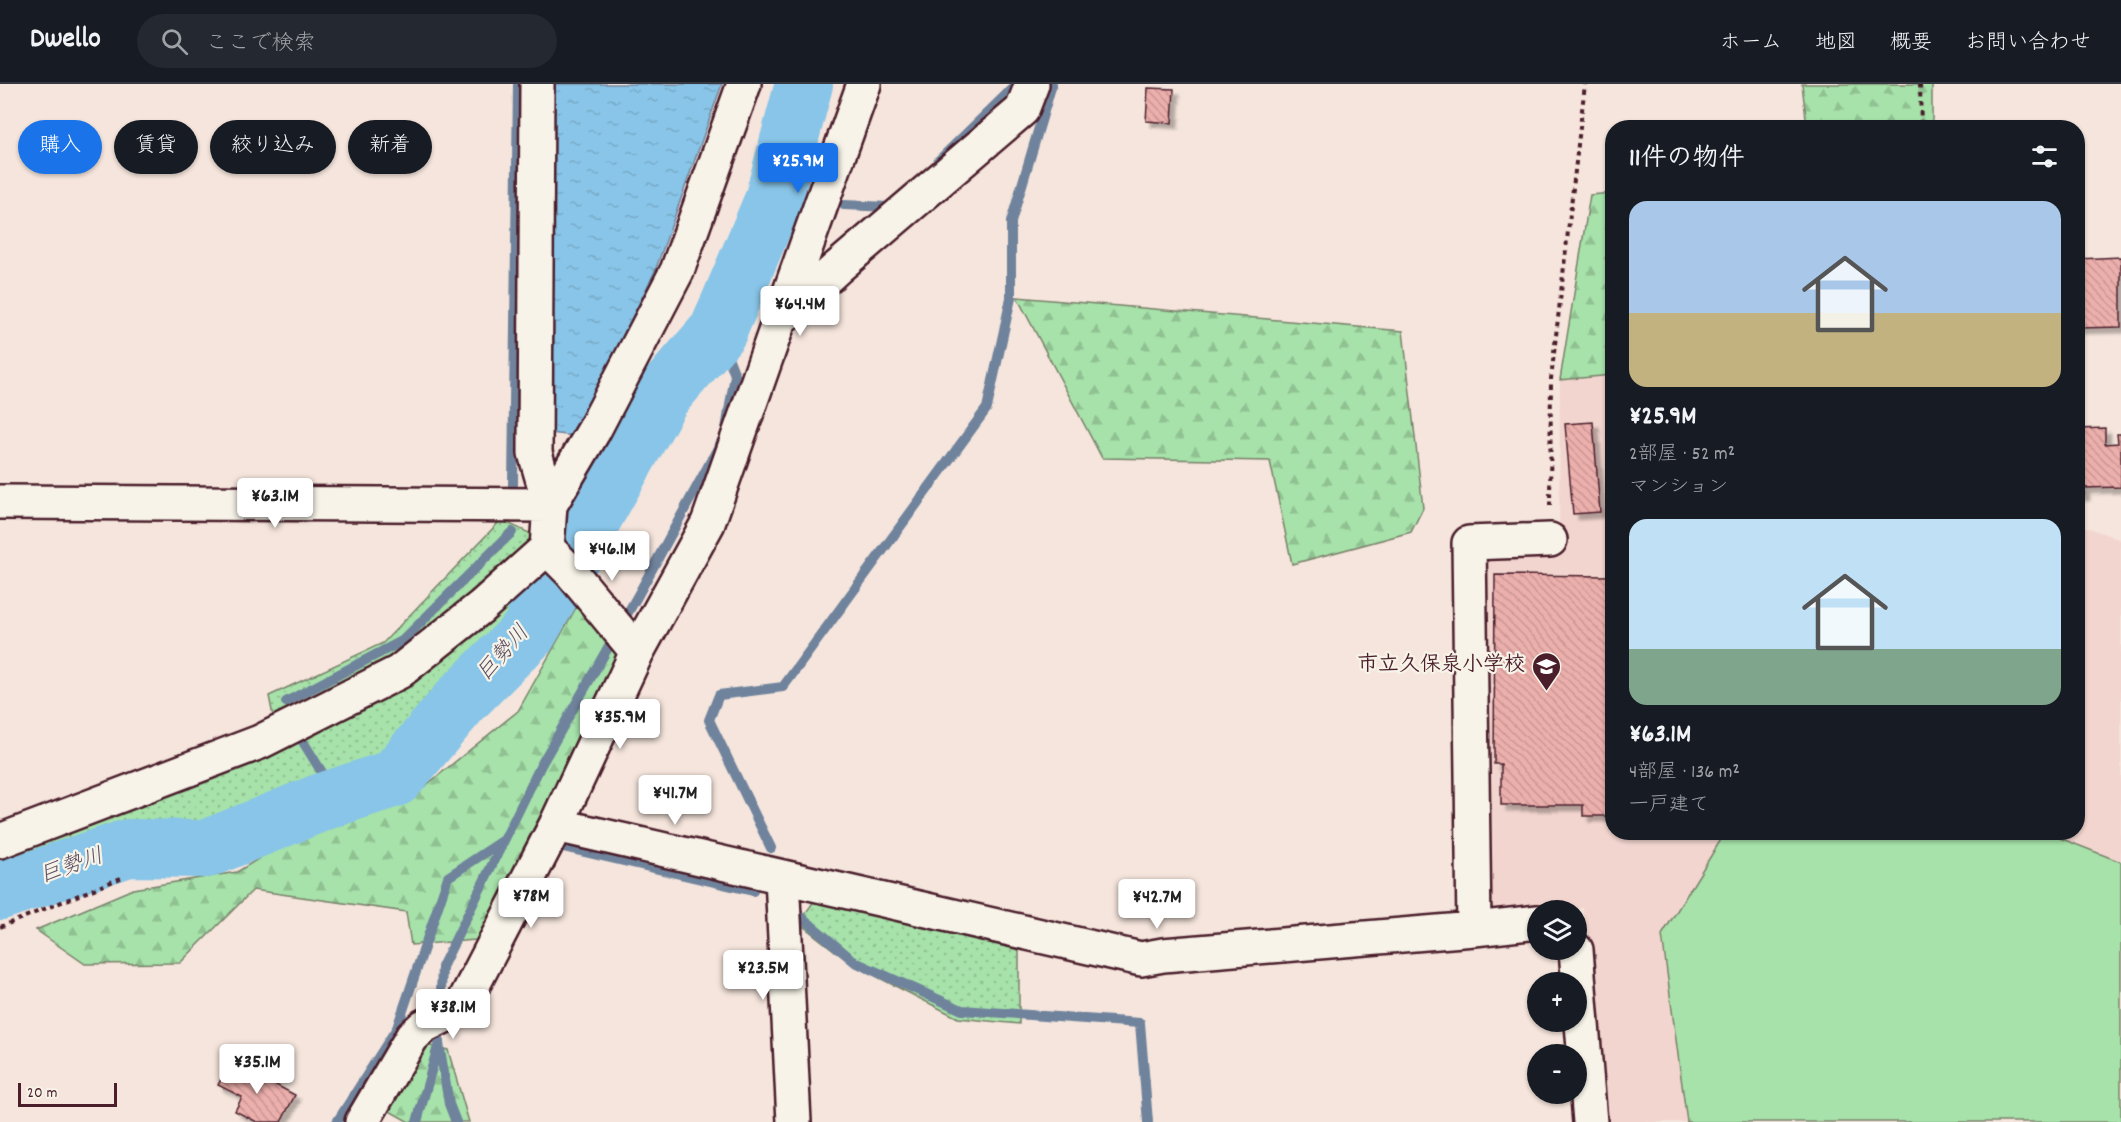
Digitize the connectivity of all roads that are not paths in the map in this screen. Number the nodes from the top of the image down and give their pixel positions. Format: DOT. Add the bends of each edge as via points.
graph roads {
  1 [pos="537,84"];
  2 [pos="744,84"];
  3 [pos="864,84"];
  4 [pos="1032,84"];
  5 [pos="779,321"];
  6 [pos="0,502"];
  7 [pos="550,505"];
  8 [pos="1550,540"];
  9 [pos="547,548"];
  10 [pos="637,652"];
  11 [pos="556,825"];
  12 [pos="0,841"];
  13 [pos="782,877"];
  14 [pos="1527,923"];
  15 [pos="1474,929"];
  16 [pos="1577,960"];
  17 [pos="362,1122"];
  18 [pos="794,1122"];
  19 [pos="1590,1122"];
  1 -- 7 [label="street" via="535,453"];
  2 -- 7 [label="street" via="677,271"];
  3 -- 5 [label="street"];
  4 -- 5 [label="street" via="1022,111"];
  5 -- 10 [label="street" via="708,523"];
  6 -- 7 [label="street"];
  7 -- 9 [label="street"];
  8 -- 15 [label="street" via="1469,543"];
  9 -- 10 [label="street"];
  9 -- 12 [label="street" via="399,672 260,742"];
  10 -- 11 [label="street"];
  11 -- 13 [label="street"];
  11 -- 17 [label="street" via="461,1008 424,1026 412,1037"];
  13 -- 15 [label="street" via="1141,959"];
  13 -- 18 [label="street"];
  14 -- 15 [label="street"];
  16 -- 19 [label="street"];
}
